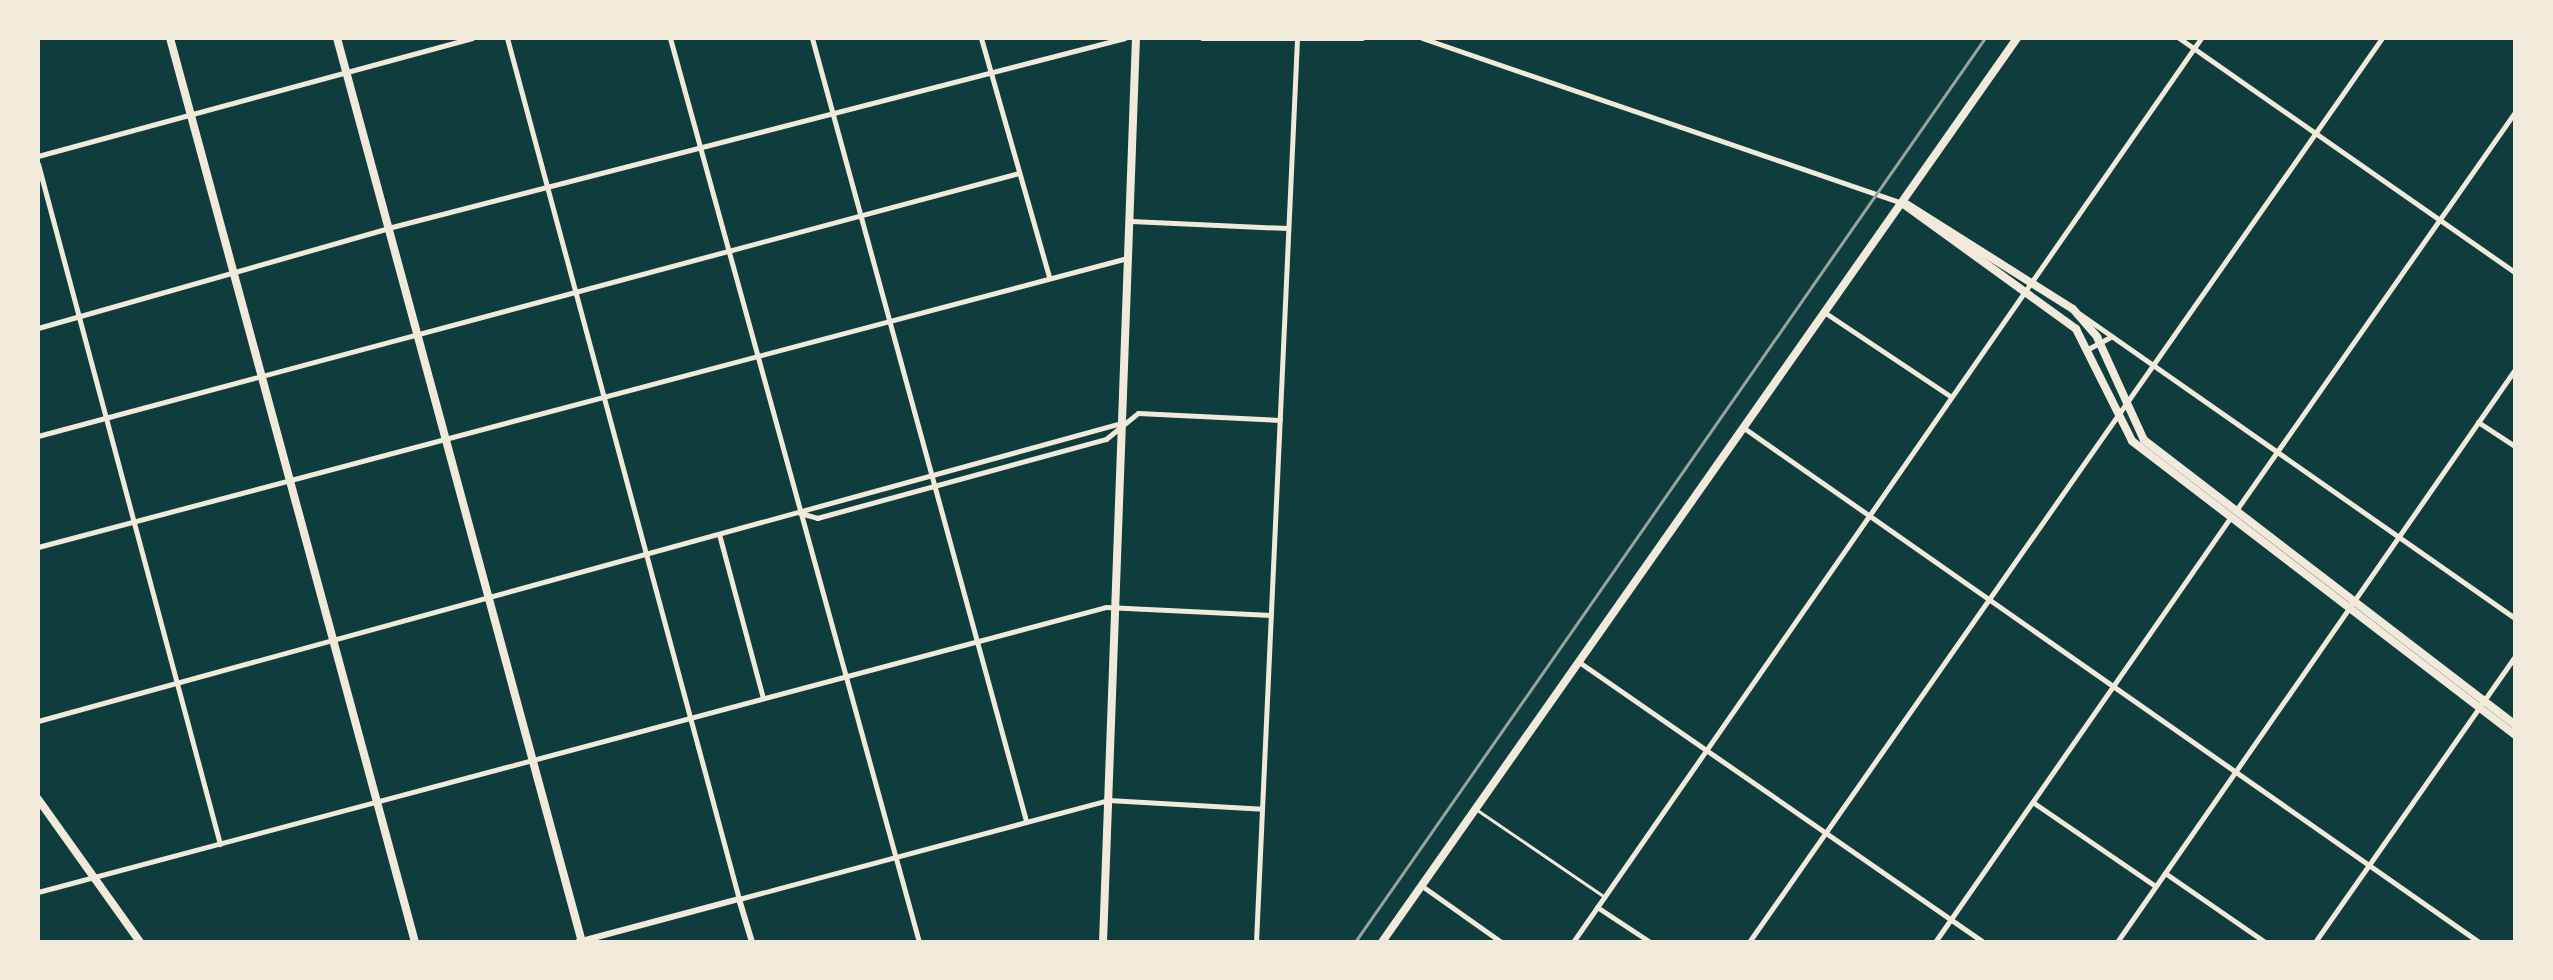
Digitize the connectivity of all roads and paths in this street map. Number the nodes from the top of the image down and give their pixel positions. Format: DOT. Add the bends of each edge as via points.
graph roads {
  1 [pos="170,38"];
  2 [pos="337,38"];
  3 [pos="472,38"];
  4 [pos="507,38"];
  5 [pos="670,38"];
  6 [pos="812,38"];
  7 [pos="981,38"];
  8 [pos="1125,38"];
  9 [pos="1136,38"];
  10 [pos="1202,38"];
  11 [pos="1362,38"];
  12 [pos="1422,38"];
  13 [pos="2017,38"];
  14 [pos="2180,38"];
  15 [pos="2201,38"];
  16 [pos="2382,38"];
  17 [pos="1297,39"];
  18 [pos="2194,48"];
  19 [pos="346,72"];
  20 [pos="992,74"];
  21 [pos="2516,110"];
  22 [pos="191,114"];
  23 [pos="833,114"];
  24 [pos="2315,133"];
  25 [pos="700,148"];
  26 [pos="38,160"];
  27 [pos="1019,173"];
  28 [pos="547,188"];
  29 [pos="1902,203"];
  30 [pos="861,216"];
  31 [pos="2438,220"];
  32 [pos="1131,221"];
  33 [pos="388,228"];
  34 [pos="1288,228"];
  35 [pos="728,251"];
  36 [pos="1130,258"];
  37 [pos="234,274"];
  38 [pos="2516,274"];
  39 [pos="1048,277"];
  40 [pos="2031,282"];
  41 [pos="574,292"];
  42 [pos="2024,292"];
  43 [pos="2072,309"];
  44 [pos="1824,312"];
  45 [pos="79,317"];
  46 [pos="890,321"];
  47 [pos="38,328"];
  48 [pos="417,334"];
  49 [pos="2112,336"];
  50 [pos="2098,340"];
  51 [pos="2088,349"];
  52 [pos="758,356"];
  53 [pos="2154,364"];
  54 [pos="2516,368"];
  55 [pos="262,376"];
  56 [pos="1950,396"];
  57 [pos="602,398"];
  58 [pos="2125,405"];
  59 [pos="106,418"];
  60 [pos="2116,418"];
  61 [pos="1280,420"];
  62 [pos="1124,422"];
  63 [pos="2478,422"];
  64 [pos="1742,427"];
  65 [pos="38,436"];
  66 [pos="445,440"];
  67 [pos="2516,447"];
  68 [pos="2276,454"];
  69 [pos="930,474"];
  70 [pos="290,481"];
  71 [pos="934,485"];
  72 [pos="800,513"];
  73 [pos="1866,513"];
  74 [pos="2234,513"];
  75 [pos="134,522"];
  76 [pos="720,534"];
  77 [pos="2398,538"];
  78 [pos="38,547"];
  79 [pos="644,554"];
  80 [pos="487,597"];
  81 [pos="1988,599"];
  82 [pos="2352,604"];
  83 [pos="1116,606"];
  84 [pos="1271,615"];
  85 [pos="2516,619"];
  86 [pos="332,638"];
  87 [pos="977,641"];
  88 [pos="2516,655"];
  89 [pos="1578,661"];
  90 [pos="845,676"];
  91 [pos="176,681"];
  92 [pos="2114,688"];
  93 [pos="763,698"];
  94 [pos="2481,704"];
  95 [pos="687,718"];
  96 [pos="38,721"];
  97 [pos="2516,725"];
  98 [pos="2516,736"];
  99 [pos="1706,750"];
  100 [pos="532,760"];
  101 [pos="2235,772"];
  102 [pos="38,799"];
  103 [pos="1108,800"];
  104 [pos="377,802"];
  105 [pos="2034,802"];
  106 [pos="1475,808"];
  107 [pos="1262,809"];
  108 [pos="1026,821"];
  109 [pos="1826,833"];
  110 [pos="220,844"];
  111 [pos="894,857"];
  112 [pos="2370,866"];
  113 [pos="2165,873"];
  114 [pos="93,876"];
  115 [pos="1422,886"];
  116 [pos="2156,886"];
  117 [pos="38,892"];
  118 [pos="1604,897"];
  119 [pos="739,899"];
  120 [pos="1598,907"];
  121 [pos="1951,920"];
  122 [pos="140,942"];
  123 [pos="415,942"];
  124 [pos="581,942"];
  125 [pos="752,942"];
  126 [pos="919,942"];
  127 [pos="1103,942"];
  128 [pos="1256,942"];
  129 [pos="1382,942"];
  130 [pos="1500,942"];
  131 [pos="1573,942"];
  132 [pos="1650,942"];
  133 [pos="1750,942"];
  134 [pos="1935,942"];
  135 [pos="1984,942"];
  136 [pos="2117,942"];
  137 [pos="2265,942"];
  138 [pos="2315,942"];
  139 [pos="2479,942"];
  1 -- 22 [label="main road"];
  2 -- 19 [label="main road"];
  3 -- 19 [label="street"];
  4 -- 28 [label="street"];
  5 -- 25 [label="street"];
  6 -- 23 [label="street"];
  7 -- 20 [label="street"];
  8 -- 20 [label="street"];
  9 -- 32 [label="main road"];
  10 -- 17 [label="street"];
  11 -- 17 [label="street"];
  12 -- 29 [label="street"];
  13 -- 29 [label="main road"];
  14 -- 18 [label="street"];
  15 -- 18 [label="street"];
  16 -- 24 [label="street"];
  17 -- 34 [label="street"];
  18 -- 24 [label="street"];
  18 -- 40 [label="street"];
  19 -- 22 [label="street"];
  19 -- 33 [label="main road"];
  20 -- 23 [label="street"];
  20 -- 27 [label="street"];
  21 -- 31 [label="street"];
  22 -- 26 [label="street"];
  22 -- 37 [label="main road"];
  23 -- 25 [label="street"];
  23 -- 30 [label="street"];
  24 -- 31 [label="street"];
  24 -- 53 [label="street"];
  25 -- 28 [label="street"];
  25 -- 35 [label="street"];
  26 -- 45 [label="street"];
  27 -- 30 [label="street"];
  27 -- 39 [label="street"];
  28 -- 33 [label="street"];
  28 -- 41 [label="street"];
  29 -- 40 [label="main road"];
  29 -- 42 [label="main road"];
  29 -- 44 [label="main road"];
  30 -- 35 [label="street"];
  30 -- 46 [label="street"];
  31 -- 38 [label="street"];
  31 -- 68 [label="street"];
  32 -- 34 [label="street"];
  32 -- 36 [label="main road"];
  33 -- 37 [label="street"];
  33 -- 48 [label="main road"];
  34 -- 61 [label="street"];
  35 -- 41 [label="street"];
  35 -- 52 [label="street"];
  36 -- 39 [label="street"];
  36 -- 62 [label="main road"];
  37 -- 45 [label="street"];
  37 -- 55 [label="main road"];
  39 -- 46 [label="street"];
  40 -- 42 [label="street"];
  40 -- 43 [label="main road"];
  41 -- 48 [label="street"];
  41 -- 57 [label="street"];
  42 -- 51 [label="main road" via="2066,320"];
  42 -- 56 [label="street"];
  43 -- 49 [label="street"];
  43 -- 50 [label="main road"];
  44 -- 56 [label="street"];
  44 -- 64 [label="main road"];
  45 -- 47 [label="street"];
  45 -- 59 [label="street"];
  46 -- 52 [label="street"];
  46 -- 69 [label="street"];
  48 -- 55 [label="street"];
  48 -- 66 [label="main road"];
  49 -- 50 [label="street"];
  49 -- 53 [label="street"];
  50 -- 51 [label="street"];
  50 -- 58 [label="main road"];
  51 -- 60 [label="main road"];
  52 -- 57 [label="street"];
  52 -- 72 [label="street"];
  53 -- 58 [label="street"];
  53 -- 68 [label="street"];
  54 -- 63 [label="street"];
  55 -- 59 [label="street"];
  55 -- 70 [label="main road"];
  56 -- 73 [label="street"];
  57 -- 66 [label="street"];
  57 -- 79 [label="street"];
  58 -- 60 [label="street"];
  58 -- 74 [label="main road" via="2144,440"];
  59 -- 65 [label="street"];
  59 -- 75 [label="street"];
  60 -- 74 [label="main road" via="2132,441"];
  60 -- 81 [label="street"];
  61 -- 62 [label="street" via="1138,414"];
  61 -- 84 [label="street"];
  62 -- 69 [label="street"];
  62 -- 71 [label="street" via="1106,439"];
  62 -- 83 [label="main road"];
  63 -- 67 [label="street"];
  63 -- 77 [label="street"];
  64 -- 73 [label="street"];
  64 -- 89 [label="main road"];
  66 -- 70 [label="street"];
  66 -- 80 [label="main road"];
  68 -- 74 [label="street"];
  68 -- 77 [label="street"];
  69 -- 71 [label="street"];
  69 -- 72 [label="street"];
  70 -- 75 [label="street"];
  70 -- 86 [label="main road"];
  71 -- 72 [label="street" via="818,518"];
  71 -- 87 [label="street"];
  72 -- 76 [label="street"];
  72 -- 90 [label="street"];
  73 -- 81 [label="street"];
  73 -- 99 [label="street"];
  74 -- 82 [label="main road"];
  74 -- 92 [label="street"];
  75 -- 78 [label="street"];
  75 -- 91 [label="street"];
  76 -- 79 [label="street"];
  76 -- 93 [label="street"];
  77 -- 82 [label="street"];
  77 -- 85 [label="street"];
  79 -- 80 [label="street"];
  79 -- 95 [label="street"];
  80 -- 86 [label="street"];
  80 -- 100 [label="main road"];
  81 -- 92 [label="street"];
  81 -- 109 [label="street"];
  82 -- 94 [label="main road"];
  82 -- 101 [label="street"];
  83 -- 84 [label="street"];
  83 -- 87 [label="street"];
  83 -- 103 [label="main road"];
  84 -- 107 [label="street"];
  86 -- 91 [label="street"];
  86 -- 104 [label="main road"];
  87 -- 90 [label="street"];
  87 -- 108 [label="street"];
  88 -- 94 [label="street"];
  89 -- 99 [label="street"];
  89 -- 106 [label="main road"];
  90 -- 93 [label="street"];
  90 -- 111 [label="street"];
  91 -- 96 [label="street"];
  91 -- 110 [label="street"];
  92 -- 101 [label="street"];
  92 -- 105 [label="street"];
  93 -- 95 [label="street"];
  94 -- 97 [label="main road"];
  94 -- 98 [label="main road"];
  94 -- 112 [label="street"];
  95 -- 100 [label="street"];
  95 -- 119 [label="street"];
  99 -- 109 [label="street"];
  99 -- 118 [label="street"];
  100 -- 104 [label="street"];
  100 -- 124 [label="main road"];
  101 -- 112 [label="street"];
  101 -- 113 [label="street"];
  102 -- 114 [label="main road"];
  103 -- 107 [label="street"];
  103 -- 108 [label="street"];
  103 -- 127 [label="main road"];
  104 -- 110 [label="street"];
  104 -- 123 [label="main road"];
  105 -- 116 [label="street"];
  105 -- 121 [label="street"];
  106 -- 115 [label="main road"];
  106 -- 118 [label="lane"];
  107 -- 128 [label="street"];
  108 -- 111 [label="street"];
  109 -- 121 [label="street"];
  109 -- 133 [label="street"];
  110 -- 114 [label="street"];
  111 -- 119 [label="street"];
  111 -- 126 [label="street"];
  112 -- 138 [label="street"];
  112 -- 139 [label="street"];
  113 -- 116 [label="street"];
  113 -- 137 [label="street"];
  114 -- 117 [label="street"];
  114 -- 122 [label="main road"];
  115 -- 129 [label="main road"];
  115 -- 130 [label="street"];
  116 -- 136 [label="street"];
  118 -- 120 [label="street"];
  119 -- 124 [label="street"];
  119 -- 125 [label="street"];
  120 -- 131 [label="street"];
  120 -- 132 [label="street"];
  121 -- 134 [label="street"];
  121 -- 135 [label="street"];
}
